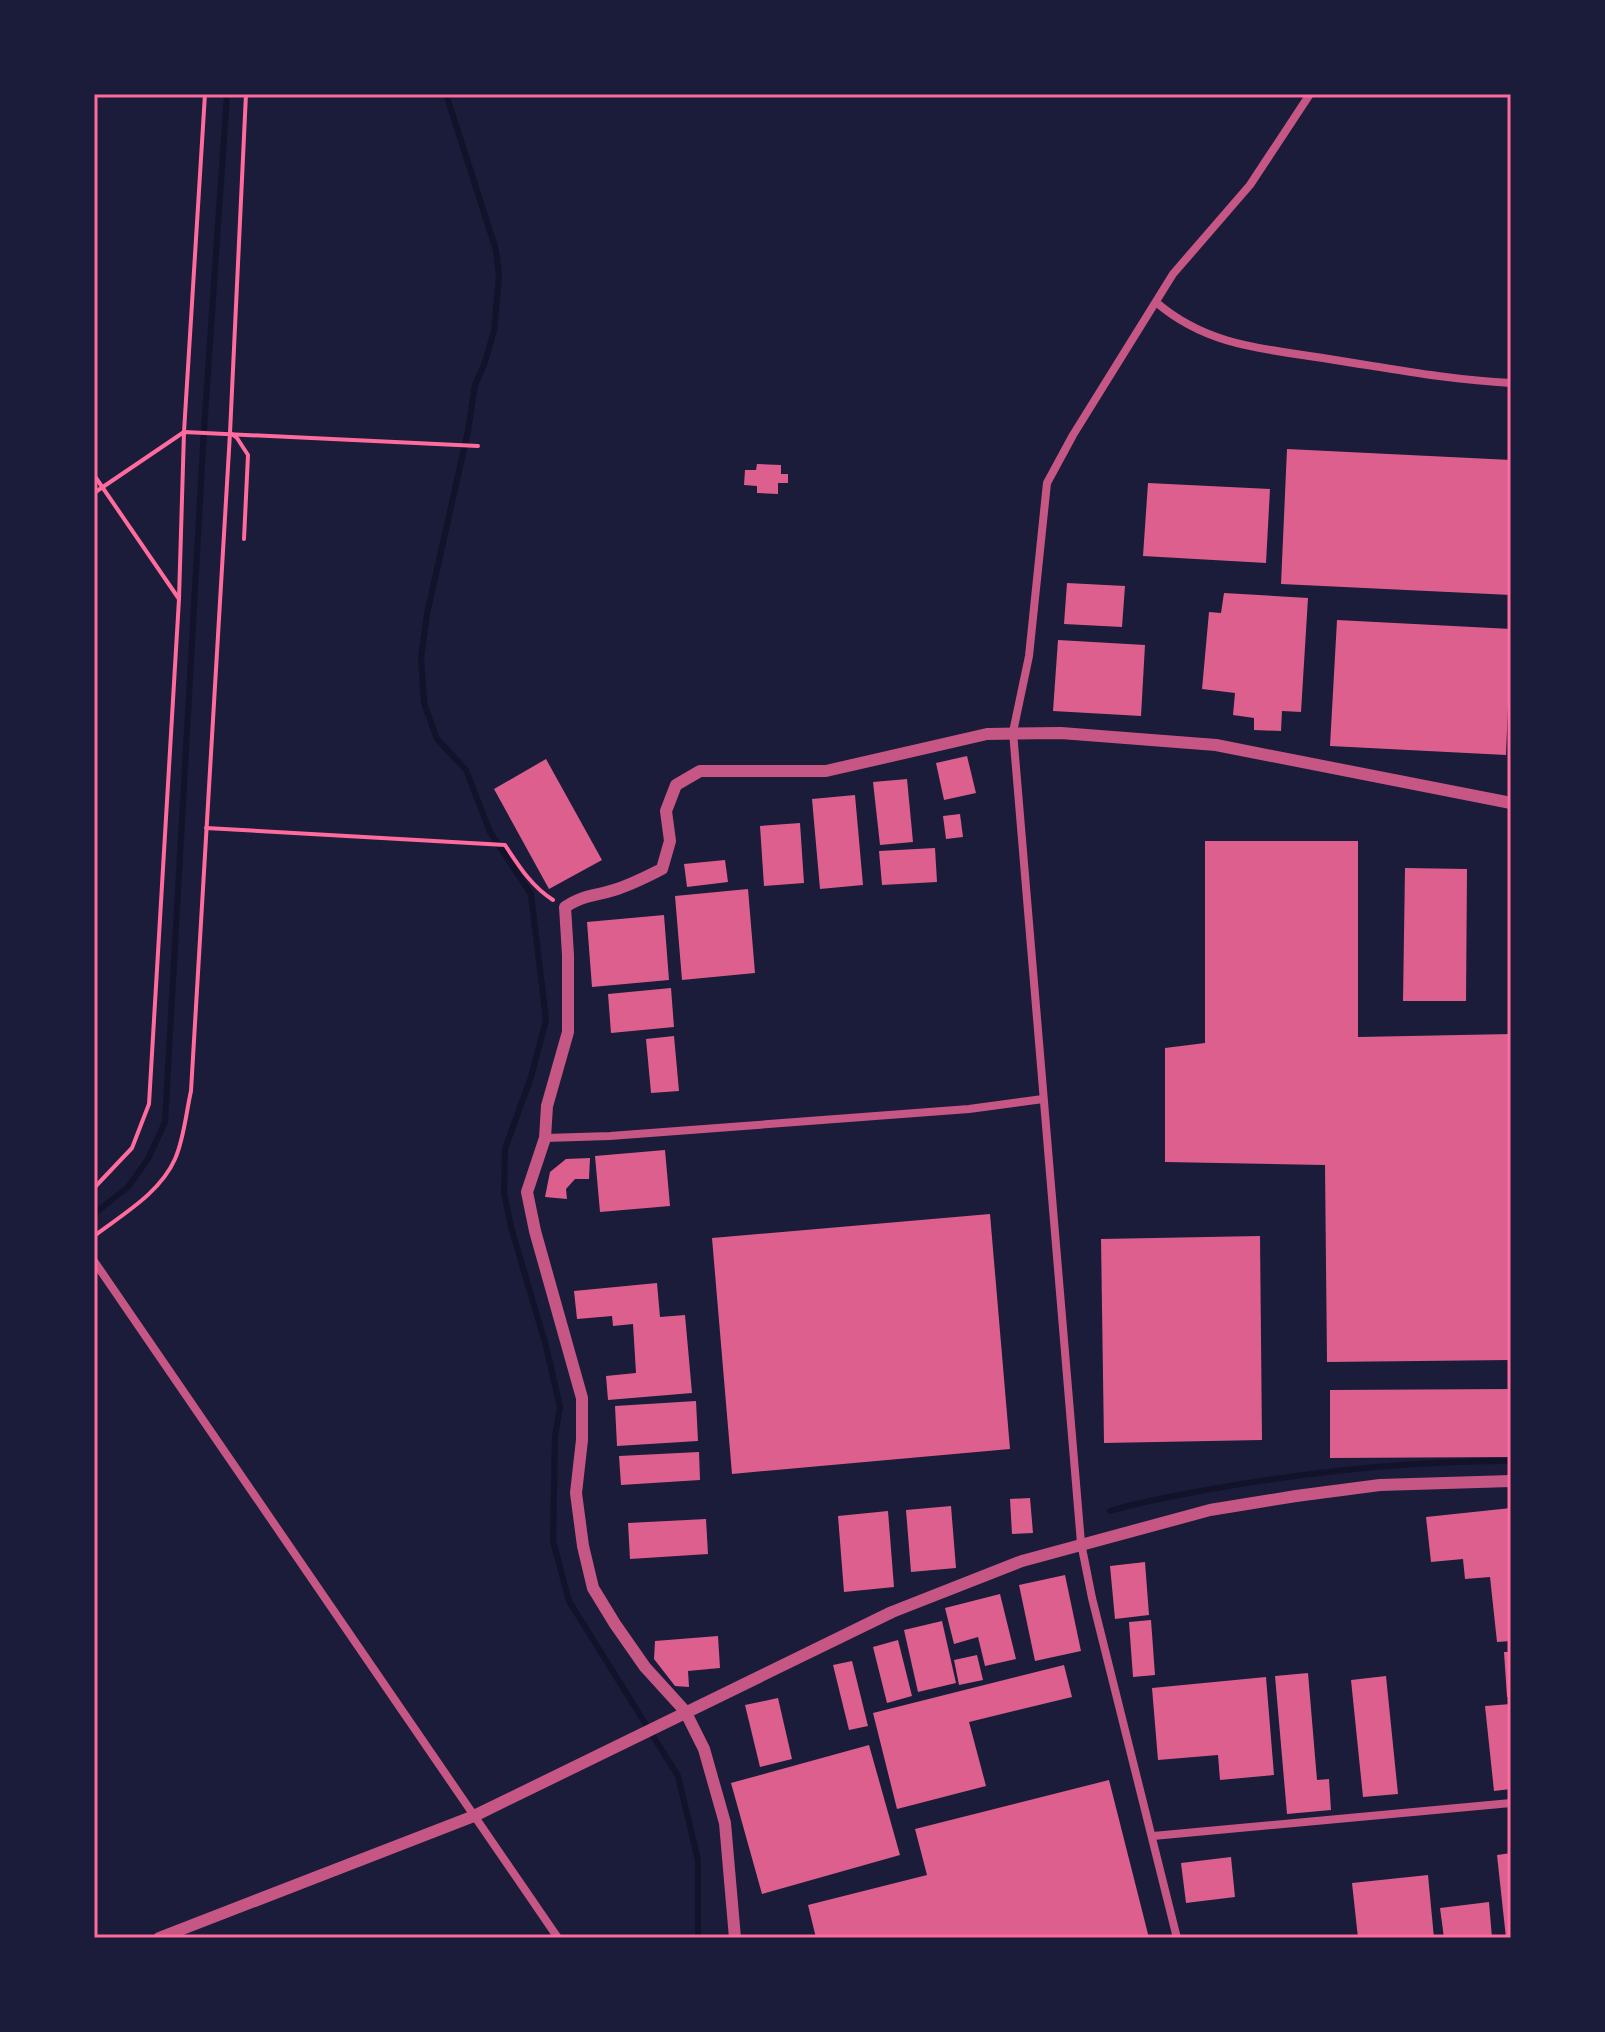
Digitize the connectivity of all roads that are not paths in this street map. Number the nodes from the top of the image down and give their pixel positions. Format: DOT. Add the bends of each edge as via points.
graph roads {
  1 [pos="1310,94"];
  2 [pos="1157,303"];
  3 [pos="1511,383"];
  4 [pos="1013,732"];
  5 [pos="1511,803"];
  6 [pos="1043,1099"];
  7 [pos="545,1138"];
  8 [pos="94,1261"];
  9 [pos="1511,1481"];
  10 [pos="1081,1543"];
  11 [pos="685,1711"];
  12 [pos="1511,1803"];
  13 [pos="474,1816"];
  14 [pos="1153,1836"];
  15 [pos="159,1938"];
  16 [pos="558,1938"];
  17 [pos="735,1938"];
  18 [pos="1177,1938"];
  1 -- 2 [label="street" via="1250,185 1173,274"];
  2 -- 3 [label="street" via="1178,321 1221,341 1396,371"];
  2 -- 4 [label="street" via="1047,483 1029,656"];
  4 -- 5 [label="street" via="1216,745"];
  4 -- 6 [label="street"];
  4 -- 7 [label="street" via="826,771 700,771 676,785 666,811 670,841 662,869 609,892 582,896 565,907 568,1032 547,1106"];
  6 -- 7 [label="street" via="922,1113"];
  6 -- 10 [label="street"];
  7 -- 11 [label="street" via="527,1192 582,1398 576,1493 593,1588 645,1667"];
  8 -- 13 [label="street"];
  9 -- 10 [label="street" via="1380,1485 1296,1496 1210,1510"];
  10 -- 11 [label="street" via="892,1612"];
  10 -- 14 [label="street"];
  11 -- 13 [label="street"];
  11 -- 17 [label="street" via="704,1749 725,1823"];
  12 -- 14 [label="street"];
  13 -- 15 [label="street"];
  13 -- 16 [label="street"];
  14 -- 18 [label="street"];
}
